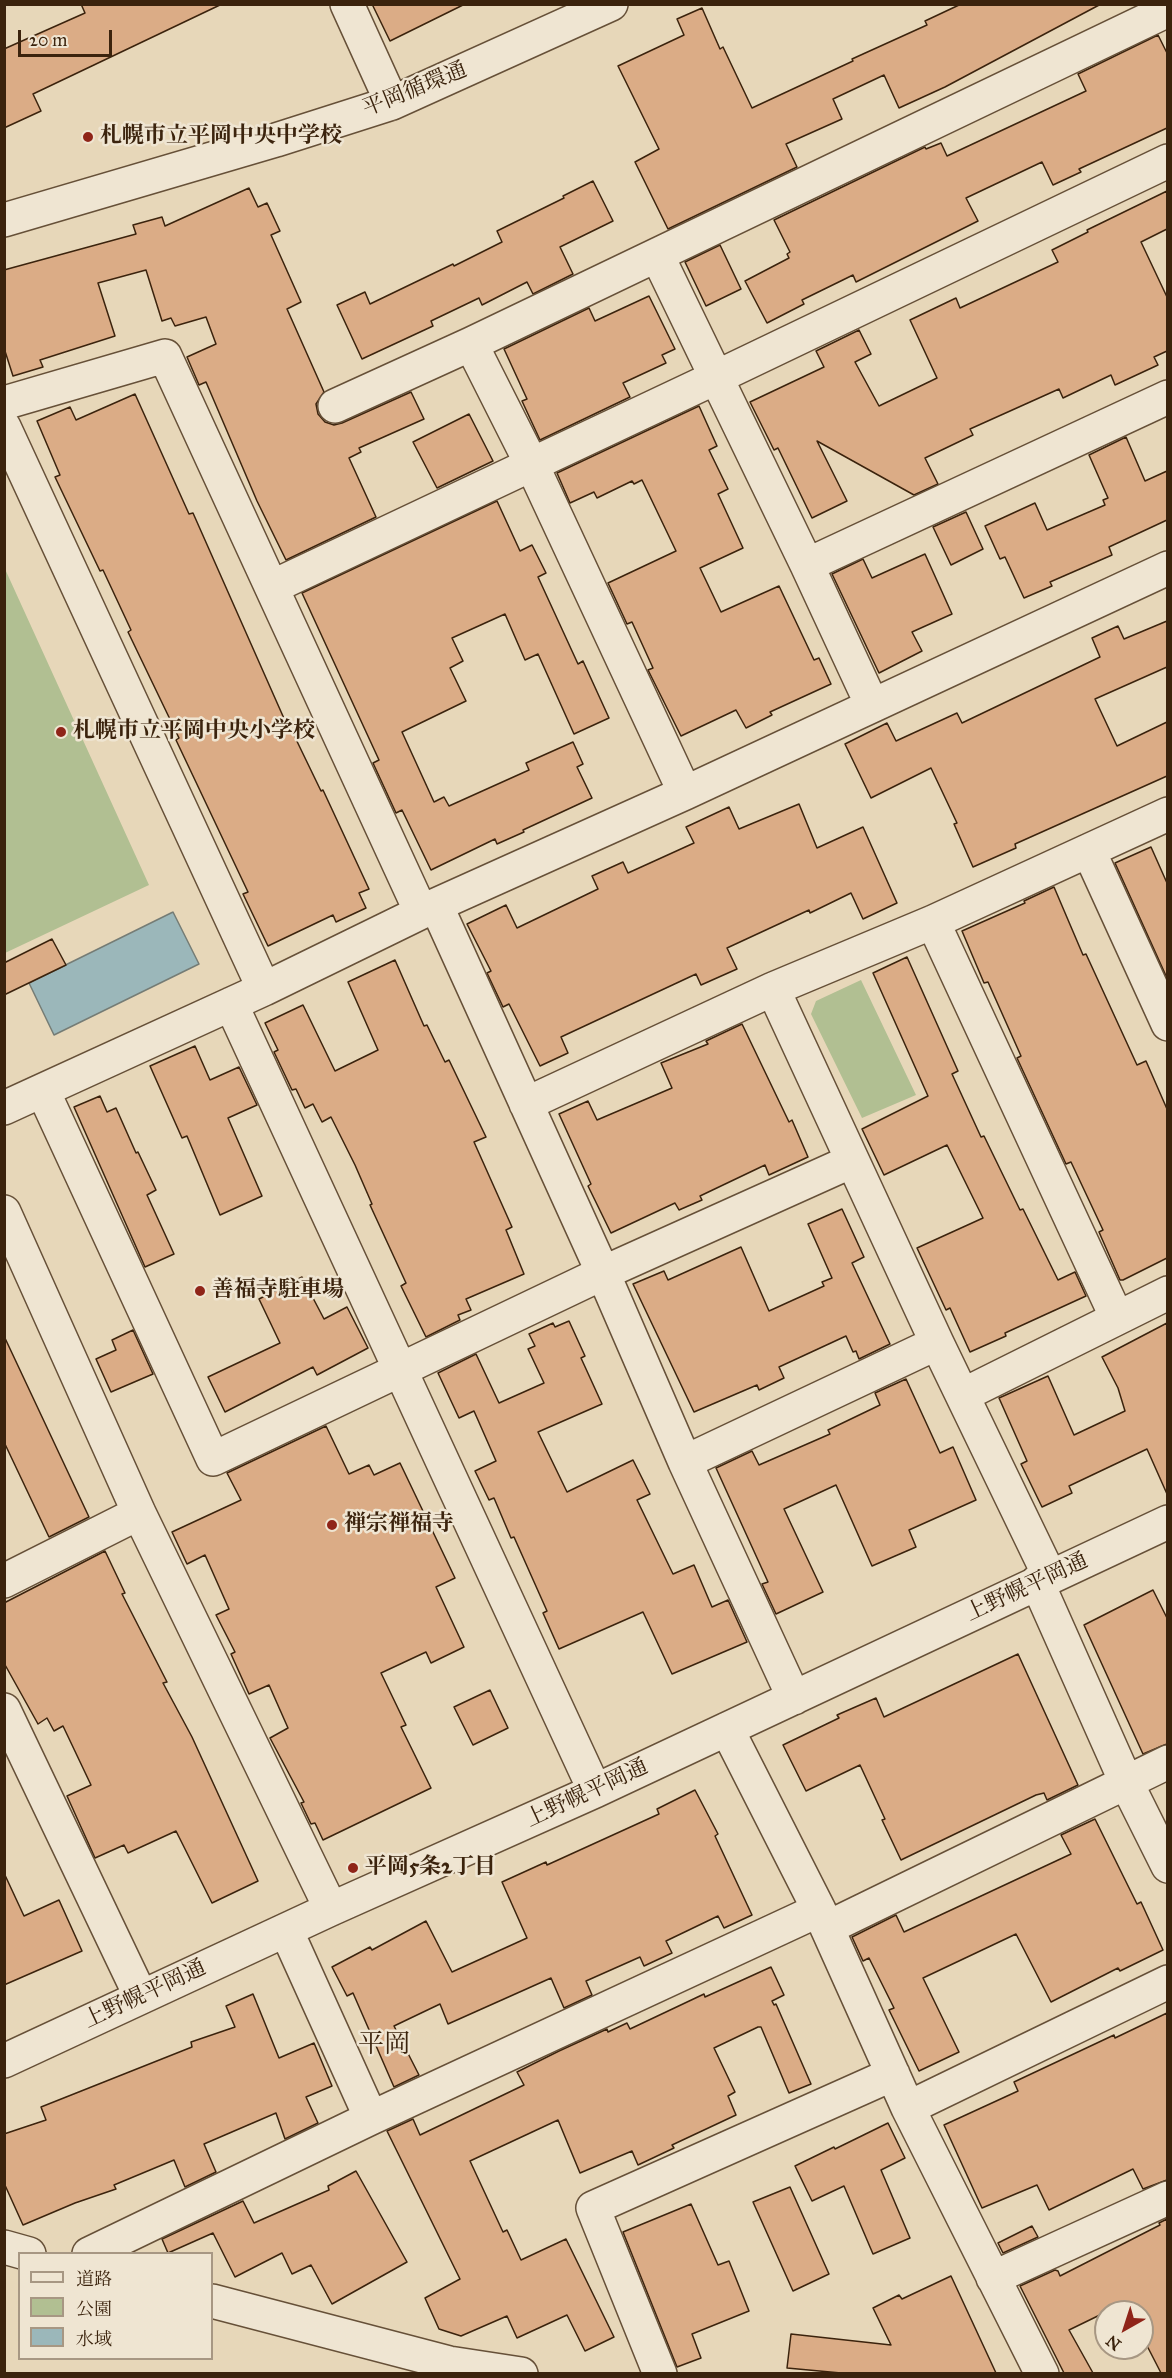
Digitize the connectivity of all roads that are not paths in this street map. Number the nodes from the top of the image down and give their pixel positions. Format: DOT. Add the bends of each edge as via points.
graph roads {
  1 [pos="347,4"];
  2 [pos="611,4"];
  3 [pos="1167,10"];
  4 [pos="573,13"];
  5 [pos="392,103"];
  6 [pos="1167,161"];
  7 [pos="4,220"];
  8 [pos="657,255"];
  9 [pos="471,344"];
  10 [pos="717,377"];
  11 [pos="1167,398"];
  12 [pos="4,404"];
  13 [pos="335,406"];
  14 [pos="4,427"];
  15 [pos="532,465"];
  16 [pos="807,565"];
  17 [pos="1167,568"];
  18 [pos="272,587"];
  19 [pos="872,705"];
  20 [pos="685,792"];
  21 [pos="1167,814"];
  22 [pos="1089,851"];
  23 [pos="428,908"];
  24 [pos="933,922"];
  25 [pos="264,989"];
  26 [pos="773,989"];
  27 [pos="231,1004"];
  28 [pos="1167,1024"];
  29 [pos="43,1091"];
  30 [pos="526,1104"];
  31 [pos="4,1108"];
  32 [pos="852,1161"];
  33 [pos="4,1212"];
  34 [pos="603,1273"];
  35 [pos="1167,1293"];
  36 [pos="1117,1318"];
  37 [pos="937,1343"];
  38 [pos="401,1370"];
  39 [pos="963,1395"];
  40 [pos="685,1462"];
  41 [pos="139,1514"];
  42 [pos="1167,1522"];
  43 [pos="1044,1580"];
  44 [pos="4,1581"];
  45 [pos="794,1698"];
  46 [pos="4,1710"];
  47 [pos="727,1729"];
  48 [pos="1167,1762"];
  49 [pos="1126,1782"];
  50 [pos="595,1791"];
  51 [pos="1167,1866"];
  52 [pos="331,1909"];
  53 [pos="823,1919"];
  54 [pos="286,1930"];
  55 [pos="1167,1982"];
  56 [pos="141,1996"];
  57 [pos="4,2061"];
  58 [pos="893,2074"];
  59 [pos="908,2108"];
  60 [pos="371,2118"];
  61 [pos="1167,2198"];
  62 [pos="4,2247"];
  63 [pos="25,2252"];
  64 [pos="92,2252"];
  65 [pos="993,2278"];
  66 [pos="213,2301"];
  67 [pos="521,2373"];
  68 [pos="660,2373"];
  69 [pos="1042,2373"];
  1 -- 5 [label="street"];
  2 -- 4 [label="street, 平岡循環通"];
  3 -- 8 [label="street"];
  4 -- 5 [label="street, 平岡循環通"];
  5 -- 7 [label="street, 平岡循環通"];
  6 -- 10 [label="street"];
  8 -- 9 [label="street"];
  8 -- 10 [label="street"];
  9 -- 13 [label="street"];
  9 -- 15 [label="street"];
  10 -- 15 [label="street"];
  10 -- 16 [label="street"];
  11 -- 16 [label="street"];
  12 -- 18 [label="street" via="165,356"];
  14 -- 25 [label="street"];
  15 -- 18 [label="street"];
  15 -- 20 [label="street"];
  16 -- 19 [label="street"];
  17 -- 19 [label="street"];
  18 -- 23 [label="street"];
  19 -- 20 [label="street"];
  20 -- 23 [label="street"];
  21 -- 22 [label="street"];
  22 -- 24 [label="street"];
  22 -- 28 [label="street"];
  23 -- 25 [label="street"];
  23 -- 30 [label="street"];
  24 -- 26 [label="street"];
  24 -- 36 [label="street"];
  25 -- 27 [label="street"];
  26 -- 30 [label="street"];
  26 -- 32 [label="street"];
  27 -- 29 [label="street"];
  27 -- 38 [label="street"];
  29 -- 31 [label="street"];
  29 -- 38 [label="street" via="213,1459"];
  30 -- 34 [label="street"];
  32 -- 34 [label="street"];
  32 -- 37 [label="street"];
  33 -- 41 [label="street"];
  34 -- 38 [label="street"];
  34 -- 40 [label="street"];
  35 -- 36 [label="street"];
  36 -- 39 [label="street"];
  37 -- 39 [label="street"];
  37 -- 40 [label="street"];
  38 -- 50 [label="street"];
  39 -- 43 [label="street"];
  40 -- 45 [label="street"];
  41 -- 44 [label="street"];
  41 -- 52 [label="street"];
  42 -- 43 [label="street, 上野幌平岡通"];
  43 -- 45 [label="street, 上野幌平岡通"];
  43 -- 49 [label="street"];
  45 -- 47 [label="street, 上野幌平岡通"];
  46 -- 56 [label="street"];
  47 -- 50 [label="street, 上野幌平岡通"];
  47 -- 53 [label="street"];
  48 -- 49 [label="street"];
  49 -- 51 [label="street"];
  49 -- 53 [label="street"];
  50 -- 52 [label="street, 上野幌平岡通"];
  52 -- 54 [label="street, 上野幌平岡通"];
  53 -- 58 [label="street"];
  53 -- 60 [label="street"];
  54 -- 56 [label="street, 上野幌平岡通"];
  54 -- 60 [label="street"];
  55 -- 59 [label="street"];
  56 -- 57 [label="street, 上野幌平岡通"];
  58 -- 59 [label="street"];
  58 -- 68 [label="street" via="593,2208"];
  59 -- 65 [label="street"];
  60 -- 64 [label="street"];
  61 -- 65 [label="street"];
  62 -- 63 [label="street"];
  65 -- 69 [label="street"];
  66 -- 67 [label="street" via="449,2363"];
}
